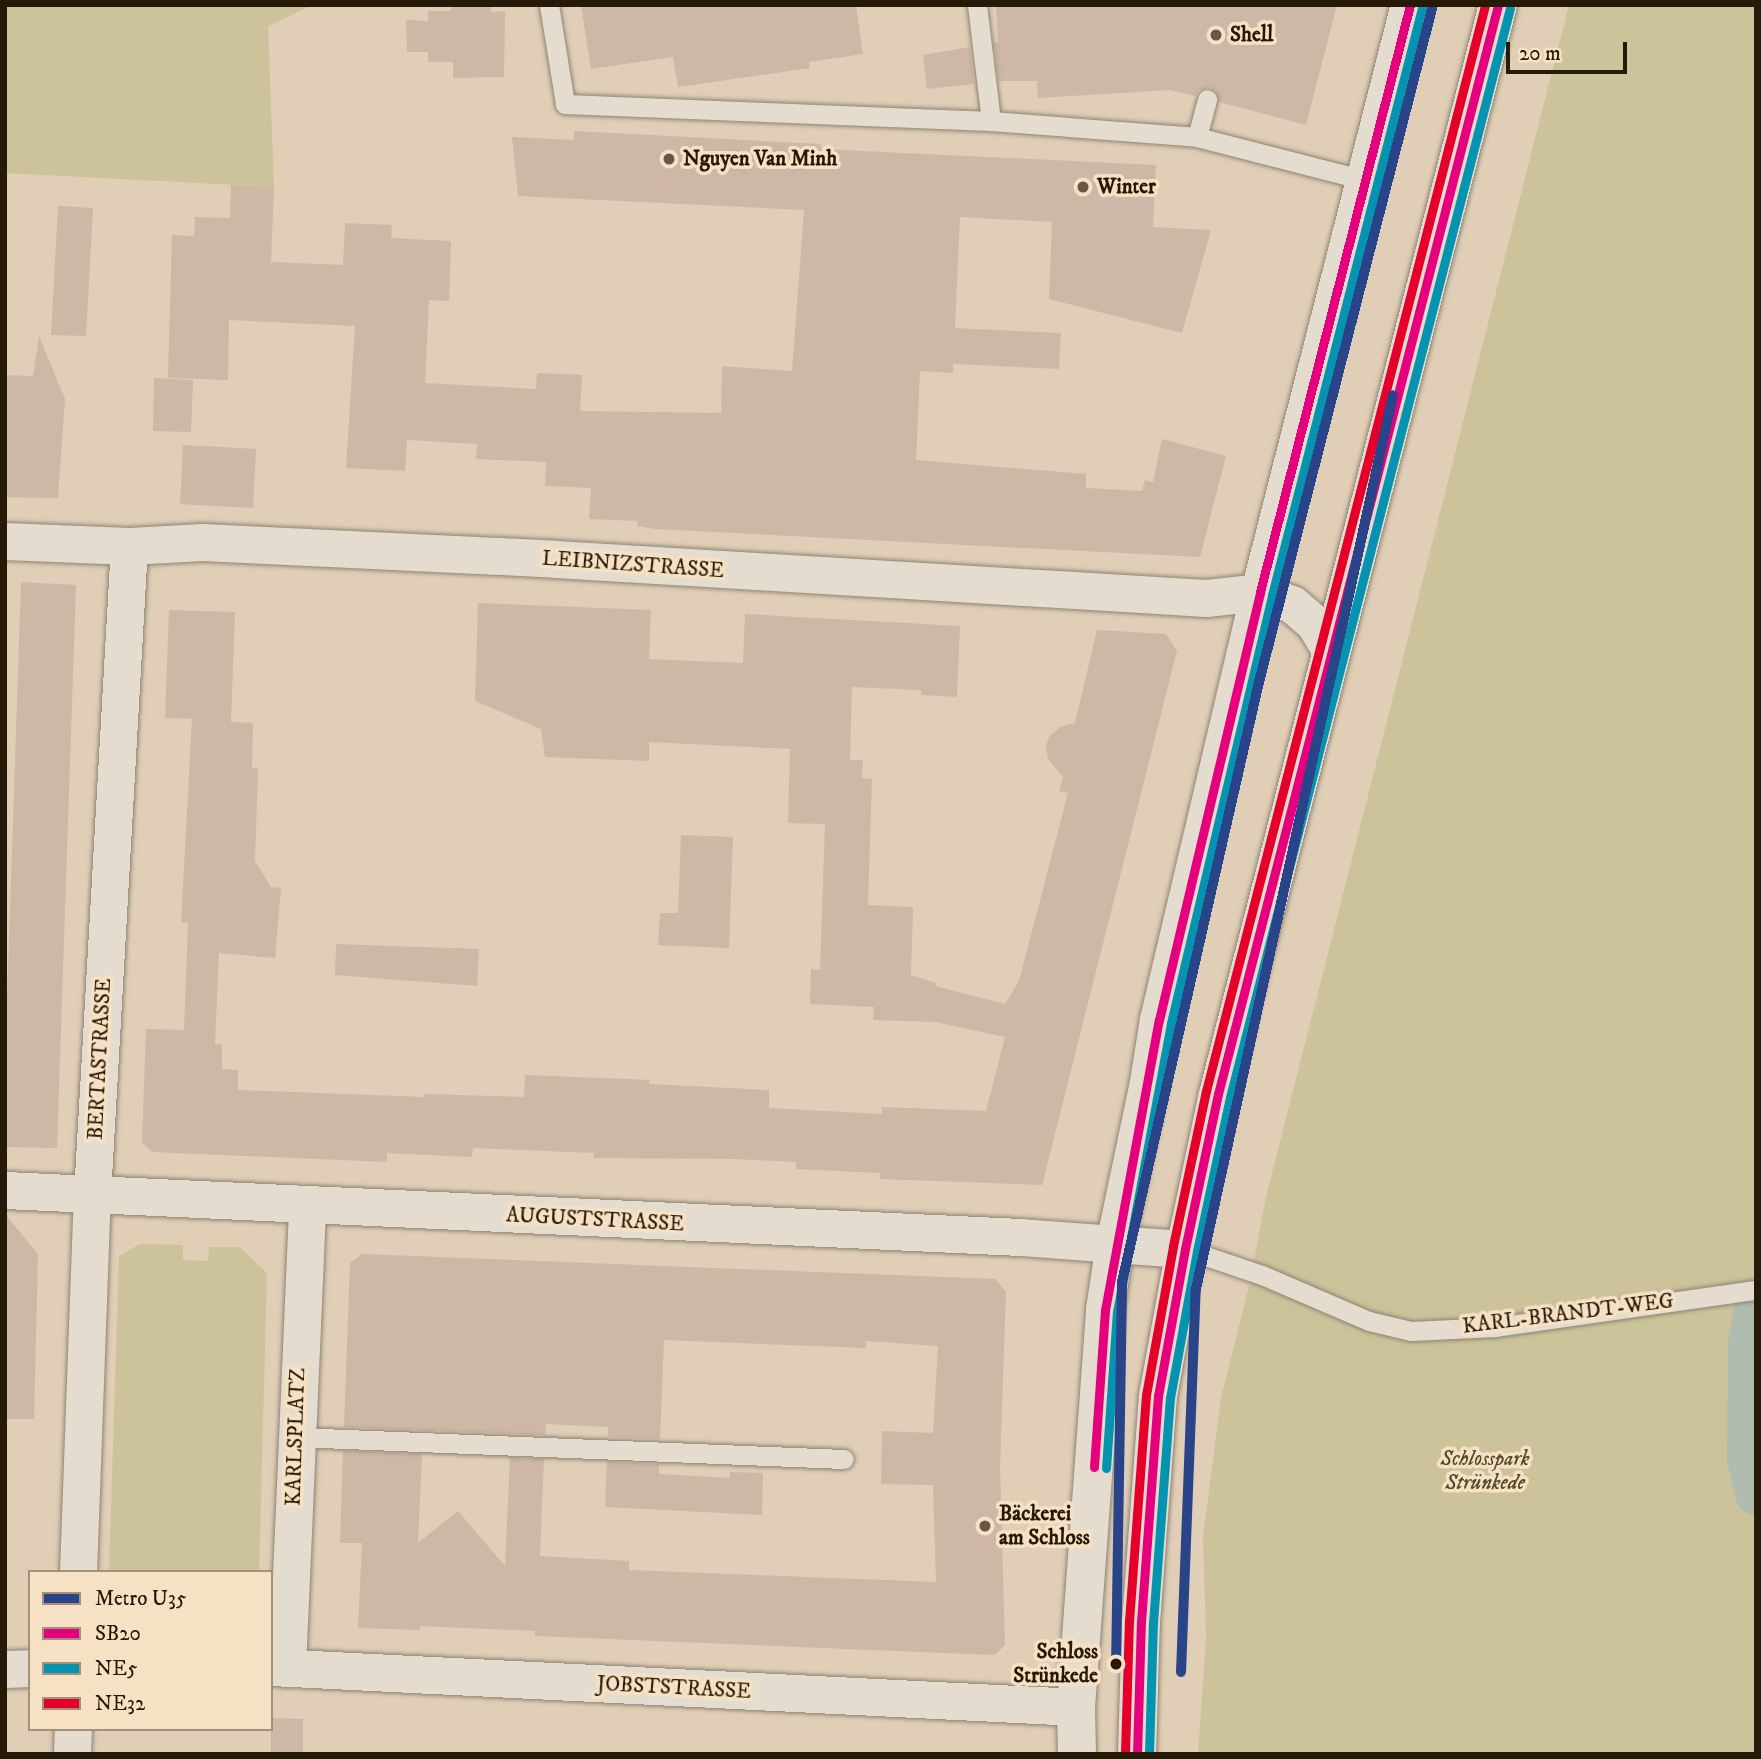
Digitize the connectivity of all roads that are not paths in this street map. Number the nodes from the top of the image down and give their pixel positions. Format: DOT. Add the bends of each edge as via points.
graph roads {
  1 [pos="549,5"];
  2 [pos="976,5"];
  3 [pos="1410,5"];
  4 [pos="1498,5"];
  5 [pos="1207,99"];
  6 [pos="990,121"];
  7 [pos="1197,137"];
  8 [pos="1365,180"];
  9 [pos="5,541"];
  10 [pos="129,546"];
  11 [pos="1260,592"];
  12 [pos="1331,651"];
  13 [pos="5,1190"];
  14 [pos="92,1195"];
  15 [pos="307,1205"];
  16 [pos="1115,1244"];
  17 [pos="1185,1249"];
  18 [pos="1756,1290"];
  19 [pos="296,1437"];
  20 [pos="844,1459"];
  21 [pos="78,1570"];
  22 [pos="279,1667"];
  23 [pos="28,1668"];
  24 [pos="5,1669"];
  25 [pos="1076,1707"];
  26 [pos="73,1731"];
  27 [pos="72,1754"];
  28 [pos="1077,1754"];
  29 [pos="1137,1754"];
  1 -- 6 [label="lane" via="565,104"];
  2 -- 6 [label="lane"];
  3 -- 8 [label="street"];
  4 -- 12 [label="street"];
  5 -- 7 [label="lane"];
  6 -- 7 [label="lane"];
  7 -- 8 [label="lane"];
  8 -- 11 [label="street"];
  9 -- 10 [label="street, LEIBNIZSTRASSE"];
  10 -- 11 [label="street, LEIBNIZSTRASSE" via="202,542 556,559 1206,598"];
  10 -- 14 [label="street, BERTASTRASSE"];
  11 -- 12 [label="street" via="1292,604 1314,623"];
  11 -- 16 [label="street" via="1159,1020"];
  12 -- 17 [label="street" via="1218,1094"];
  13 -- 14 [label="street, AUGUSTSTRASSE"];
  14 -- 15 [label="street, AUGUSTSTRASSE"];
  14 -- 21 [label="street, BERTASTRASSE"];
  15 -- 16 [label="street, AUGUSTSTRASSE"];
  15 -- 19 [label="street, KARLSPLATZ"];
  16 -- 17 [label="street, AUGUSTSTRASSE"];
  16 -- 25 [label="street" via="1105,1310"];
  17 -- 18 [label="lane, KARL-BRANDT-WEG" via="1262,1275 1370,1321 1411,1331 1495,1327"];
  17 -- 29 [label="street" via="1158,1396 1141,1622"];
  19 -- 20 [label="lane"];
  19 -- 22 [label="street, KARLSPLATZ"];
  22 -- 25 [label="street, JOBSTSTRASSE"];
  23 -- 24 [label="street"];
  25 -- 28 [label="street"];
  26 -- 27 [label="street"];
}
